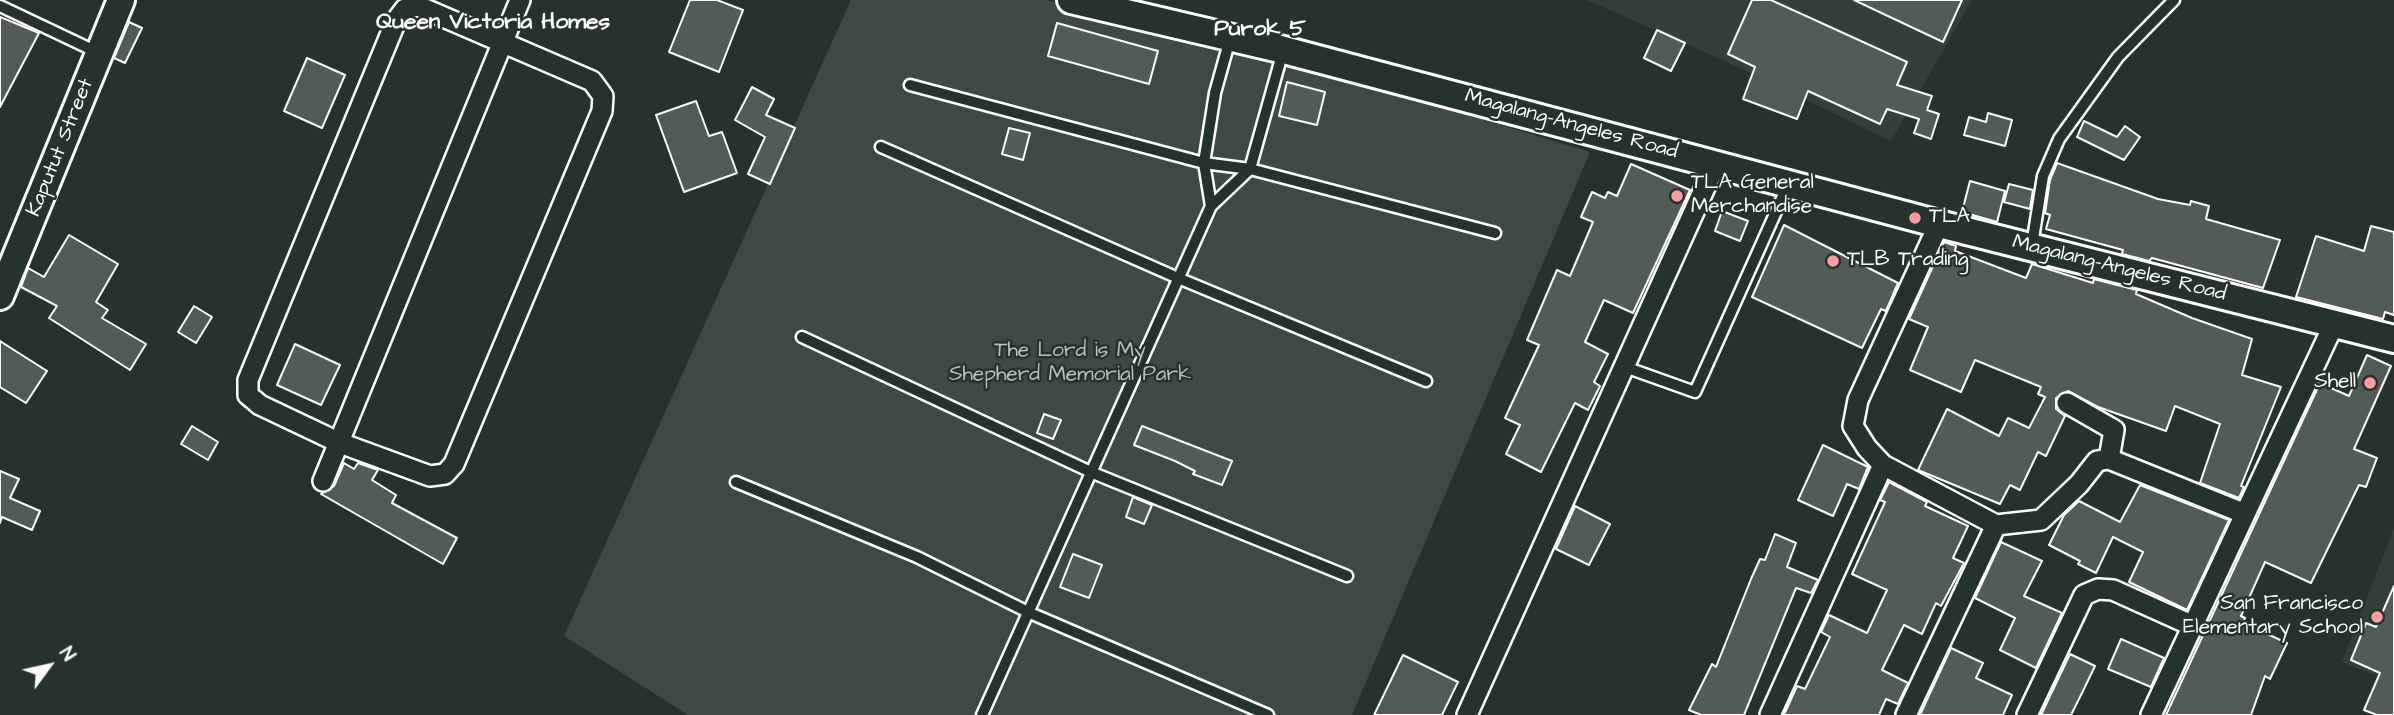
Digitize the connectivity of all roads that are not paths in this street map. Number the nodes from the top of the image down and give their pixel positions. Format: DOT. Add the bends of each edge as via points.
graph roads {
  1 [pos="121,0"];
  2 [pos="520,0"];
  3 [pos="1071,0"];
  4 [pos="2174,0"];
  5 [pos="0,6"];
  6 [pos="1230,39"];
  7 [pos="502,44"];
  8 [pos="1284,50"];
  9 [pos="100,53"];
  10 [pos="910,85"];
  11 [pos="881,147"];
  12 [pos="1204,163"];
  13 [pos="1716,163"];
  14 [pos="1250,169"];
  15 [pos="1789,183"];
  16 [pos="1211,206"];
  17 [pos="1939,224"];
  18 [pos="1495,233"];
  19 [pos="2032,245"];
  20 [pos="1178,278"];
  21 [pos="0,296"];
  22 [pos="2334,324"];
  23 [pos="802,338"];
  24 [pos="2394,340"];
  25 [pos="1625,367"];
  26 [pos="1426,381"];
  27 [pos="2067,403"];
  28 [pos="340,443"];
  29 [pos="2109,459"];
  30 [pos="1882,465"];
  31 [pos="1093,473"];
  32 [pos="323,481"];
  33 [pos="736,482"];
  34 [pos="2243,513"];
  35 [pos="1996,525"];
  36 [pos="1347,576"];
  37 [pos="1030,613"];
  38 [pos="2191,625"];
  39 [pos="982,715"];
  40 [pos="1268,715"];
  41 [pos="1467,715"];
  42 [pos="1770,715"];
  43 [pos="1906,715"];
  44 [pos="2027,715"];
  45 [pos="2151,715"];
  1 -- 9 [label="main road, Kaputut Street"];
  2 -- 7 [label="street"];
  3 -- 6 [label="main road, Magalang-Angeles Road"];
  4 -- 19 [label="lane" via="2119,57 2059,139 2043,176"];
  5 -- 9 [label="lane"];
  6 -- 8 [label="main road, Magalang-Angeles Road"];
  6 -- 12 [label="lane" via="1215,93"];
  7 -- 28 [label="street"];
  7 -- 28 [label="street" via="418,6 405,9 396,20 248,380 248,395 260,405"];
  7 -- 28 [label="street" via="592,81 603,96 601,111 454,464 445,474 430,476"];
  8 -- 13 [label="main road, Magalang-Angeles Road"];
  8 -- 14 [label="lane"];
  9 -- 21 [label="main road, Kaputut Street"];
  10 -- 12 [label="lane"];
  11 -- 20 [label="lane"];
  12 -- 14 [label="lane"];
  12 -- 16 [label="lane"];
  13 -- 15 [label="main road, Magalang-Angeles Road"];
  13 -- 25 [label="street"];
  14 -- 16 [label="lane"];
  14 -- 18 [label="lane"];
  15 -- 17 [label="main road, Magalang-Angeles Road"];
  15 -- 25 [label="lane" via="1695,392"];
  16 -- 20 [label="lane"];
  17 -- 19 [label="main road, Magalang-Angeles Road"];
  17 -- 30 [label="street" via="1858,400 1853,426"];
  19 -- 22 [label="main road, Magalang-Angeles Road"];
  20 -- 26 [label="lane"];
  20 -- 31 [label="lane"];
  22 -- 24 [label="main road, Magalang-Angeles Road"];
  22 -- 34 [label="street"];
  23 -- 31 [label="lane"];
  25 -- 41 [label="street"];
  27 -- 29 [label="street" via="2114,430"];
  28 -- 32 [label="street"];
  29 -- 34 [label="street"];
  29 -- 35 [label="street" via="2097,461 2041,520"];
  30 -- 35 [label="street"];
  30 -- 42 [label="street"];
  31 -- 36 [label="lane"];
  31 -- 37 [label="lane"];
  33 -- 37 [label="lane" via="917,557"];
  34 -- 38 [label="street"];
  35 -- 43 [label="street"];
  37 -- 39 [label="lane"];
  37 -- 40 [label="lane"];
  38 -- 44 [label="street" via="2113,590 2098,589 2084,595"];
  38 -- 45 [label="street"];
}
